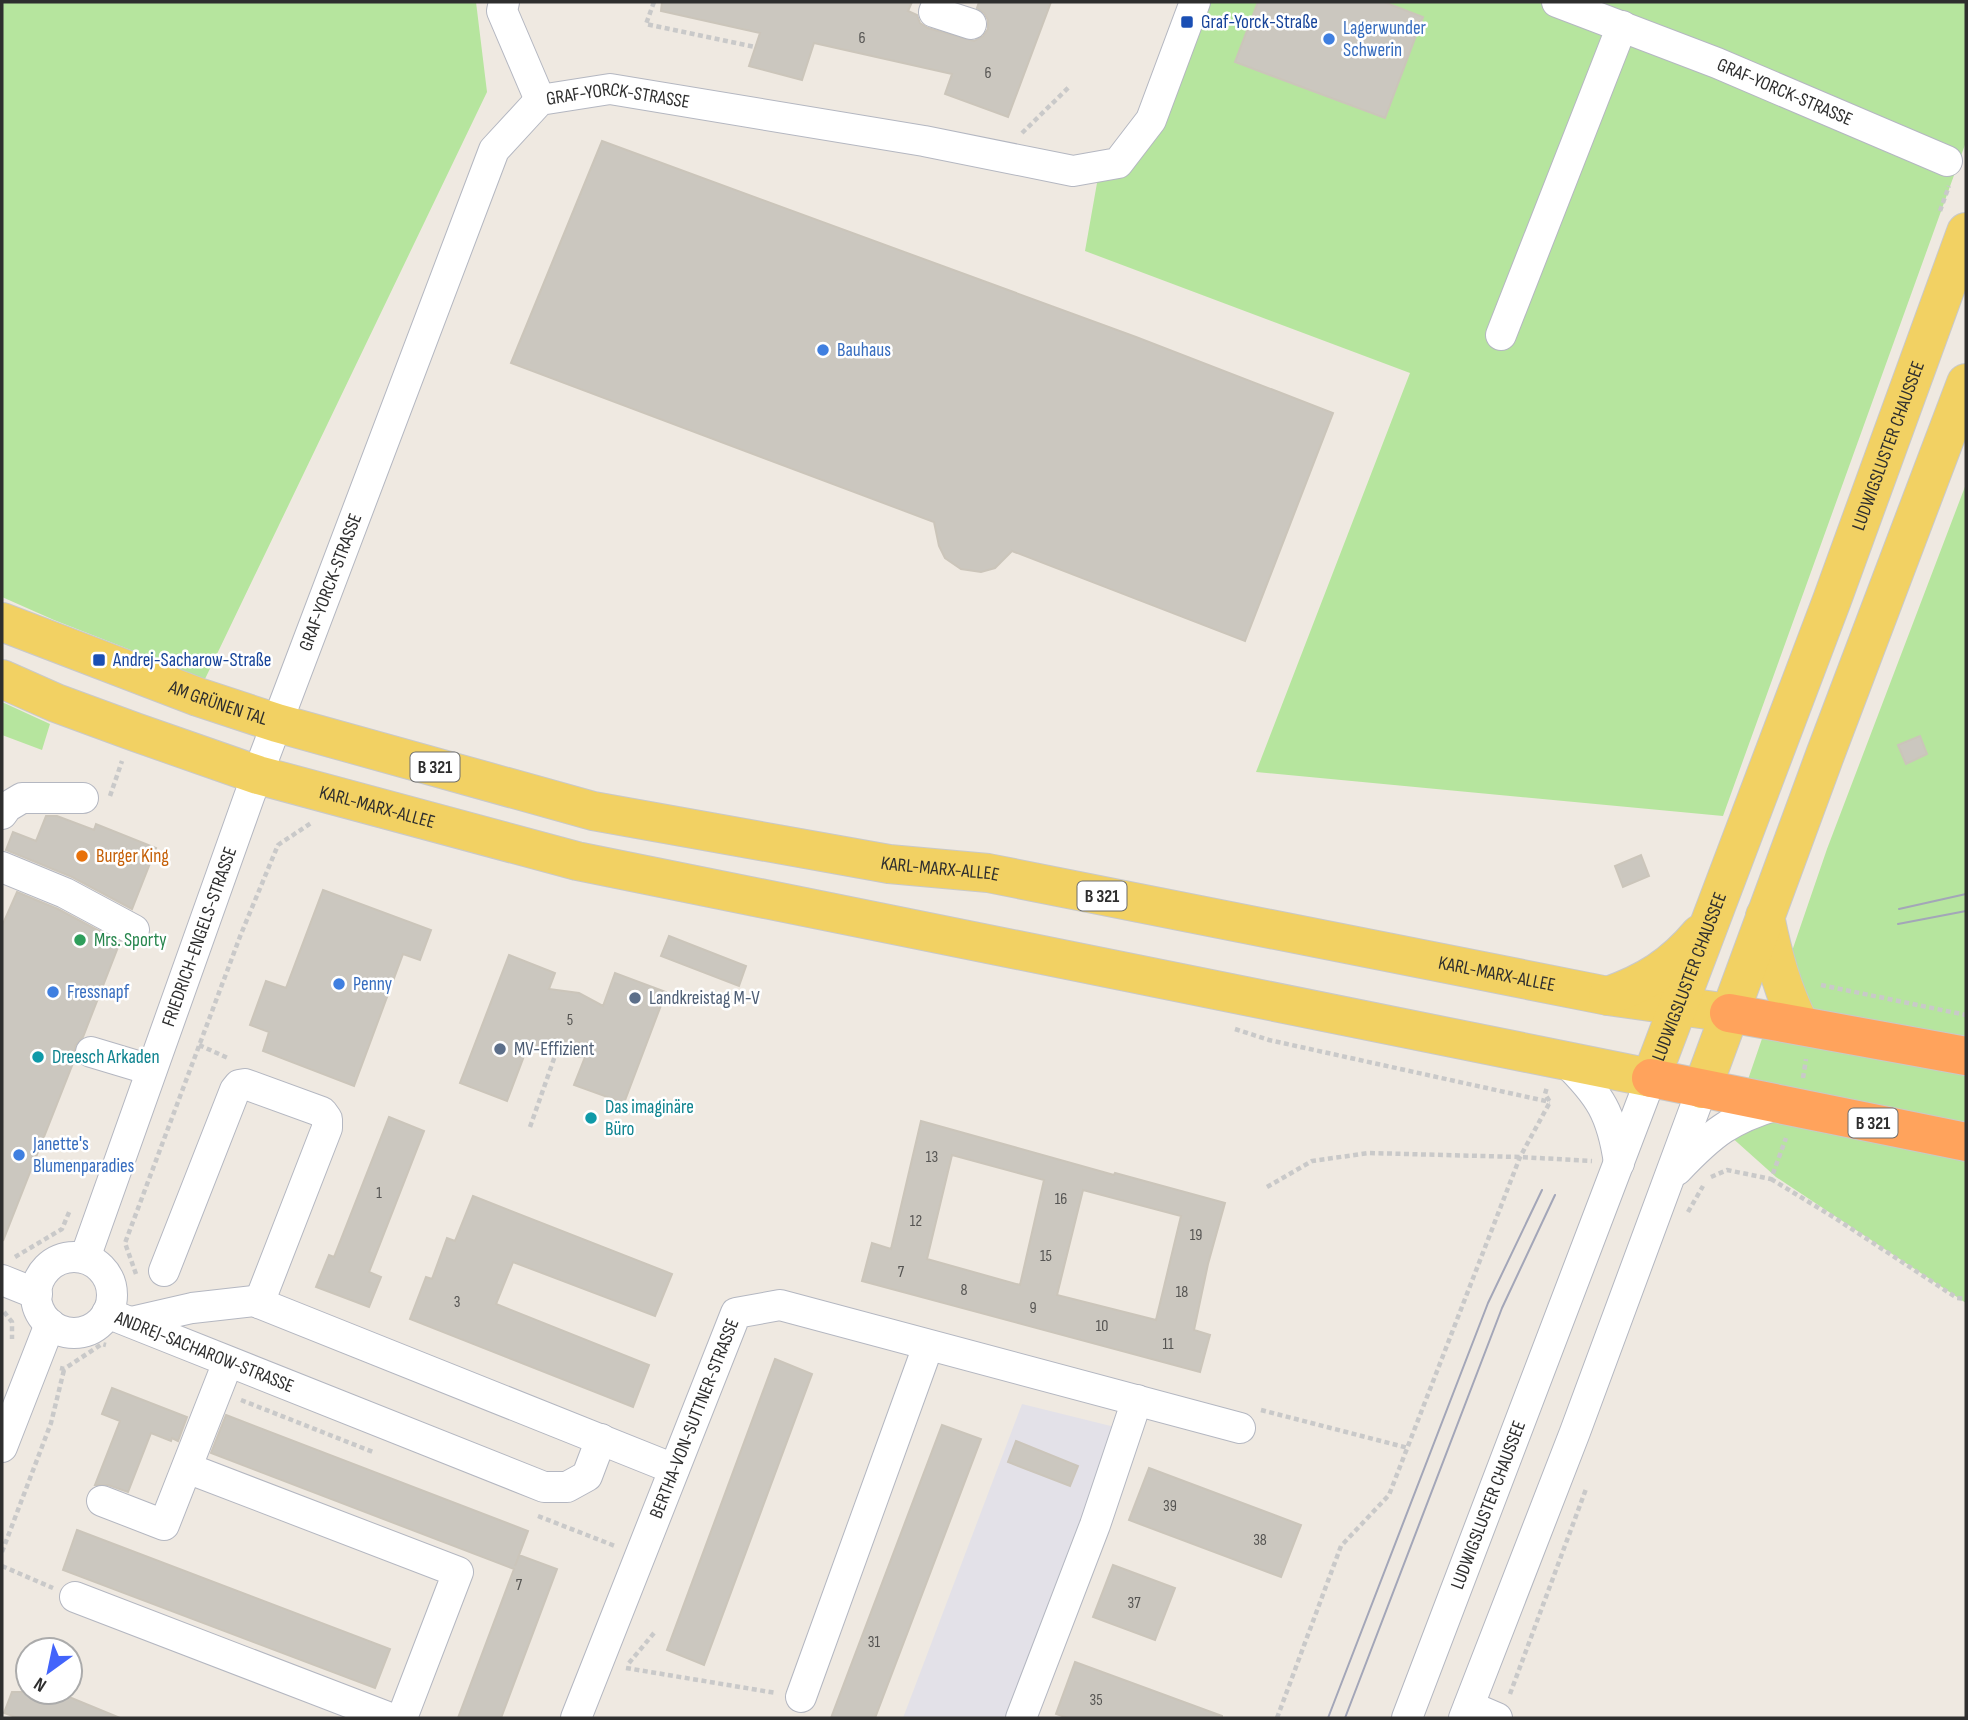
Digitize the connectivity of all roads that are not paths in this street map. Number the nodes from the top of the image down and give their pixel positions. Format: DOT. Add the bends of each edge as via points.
graph roads {
  1 [pos="504,2"];
  2 [pos="938,2"];
  3 [pos="1195,2"];
  4 [pos="1557,2"];
  5 [pos="971,24"];
  6 [pos="1622,26"];
  7 [pos="540,100"];
  8 [pos="1947,162"];
  9 [pos="1966,232"];
  10 [pos="1501,335"];
  11 [pos="1966,383"];
  12 [pos="2,622"];
  13 [pos="2,679"];
  14 [pos="277,723"];
  15 [pos="258,775"];
  16 [pos="95,802"];
  17 [pos="2,814"];
  18 [pos="2,867"];
  19 [pos="2,879"];
  20 [pos="64,904"];
  21 [pos="1765,916"];
  22 [pos="1711,922"];
  23 [pos="134,930"];
  24 [pos="1608,996"];
  25 [pos="1678,1006"];
  26 [pos="1729,1013"];
  27 [pos="1800,1025"];
  28 [pos="91,1052"];
  29 [pos="1966,1056"];
  30 [pos="1565,1061"];
  31 [pos="152,1070"];
  32 [pos="1651,1078"];
  33 [pos="1702,1088"];
  34 [pos="1780,1104"];
  35 [pos="1966,1142"];
  36 [pos="1619,1163"];
  37 [pos="1668,1181"];
  38 [pos="85,1258"];
  39 [pos="164,1271"];
  40 [pos="2,1280"];
  41 [pos="37,1294"];
  42 [pos="258,1303"];
  43 [pos="119,1317"];
  44 [pos="50,1324"];
  45 [pos="928,1346"];
  46 [pos="228,1362"];
  47 [pos="1137,1400"];
  48 [pos="1248,1418"];
  49 [pos="601,1439"];
  50 [pos="2,1447"];
  51 [pos="187,1468"];
  52 [pos="674,1469"];
  53 [pos="102,1501"];
  54 [pos="75,1597"];
  55 [pos="801,1697"];
  56 [pos="1467,1712"];
  57 [pos="580,1717"];
  58 [pos="390,1718"];
  59 [pos="402,1718"];
  60 [pos="1021,1718"];
  61 [pos="1407,1718"];
  62 [pos="1497,1718"];
  1 -- 7 [label="street" via="502,12"];
  2 -- 5 [label="street" via="934,12"];
  3 -- 7 [label="street, GRAF-YORCK-STRASSE" via="1151,120 1118,163 1073,171 610,89"];
  4 -- 6 [label="street, GRAF-YORCK-STRASSE"];
  6 -- 8 [label="street, GRAF-YORCK-STRASSE"];
  6 -- 10 [label="street"];
  7 -- 14 [label="street, GRAF-YORCK-STRASSE" via="494,150"];
  9 -- 22 [label="main road, LUDWIGSLUSTER CHAUSSEE"];
  11 -- 21 [label="main road"];
  12 -- 14 [label="main road, AM GRÜNEN TAL / B 321"];
  13 -- 15 [label="main road, B 321"];
  14 -- 15 [label="street, GRAF-YORCK-STRASSE"];
  14 -- 24 [label="main road, KARL-MARX-ALLEE / B 321" via="593,811 889,864 988,873"];
  15 -- 30 [label="main road, KARL-MARX-ALLEE / B 321" via="577,861"];
  15 -- 31 [label="street, FRIEDRICH-ENGELS-STRASSE"];
  16 -- 17 [label="street" via="22,798"];
  18 -- 23 [label="street" via="65,893"];
  19 -- 20 [label="street"];
  21 -- 26 [label="main road"];
  21 -- 27 [label="main road" via="1786,997"];
  22 -- 24 [label="main road" via="1663,970"];
  22 -- 25 [label="main road, LUDWIGSLUSTER CHAUSSEE"];
  24 -- 25 [label="main road, B 321"];
  25 -- 26 [label="main road, B 321"];
  25 -- 32 [label="main road, LUDWIGSLUSTER CHAUSSEE"];
  26 -- 27 [label="highway, B 321"];
  26 -- 33 [label="main road"];
  27 -- 29 [label="highway, B 321"];
  28 -- 31 [label="street"];
  30 -- 32 [label="main road, B 321"];
  30 -- 36 [label="street" via="1603,1104 1614,1131"];
  31 -- 38 [label="street, FRIEDRICH-ENGELS-STRASSE"];
  32 -- 33 [label="highway, B 321"];
  32 -- 36 [label="street, LUDWIGSLUSTER CHAUSSEE"];
  33 -- 34 [label="highway, B 321"];
  33 -- 37 [label="street"];
  34 -- 35 [label="highway, B 321"];
  34 -- 37 [label="street" via="1724,1126"];
  36 -- 61 [label="street, LUDWIGSLUSTER CHAUSSEE"];
  37 -- 56 [label="street"];
  38 -- 41 [label="street" via="52,1264 43,1272"];
  38 -- 43 [label="street" via="109,1280"];
  39 -- 42 [label="street" via="235,1090 244,1084 322,1112 327,1119"];
  40 -- 41 [label="street"];
  41 -- 44 [label="street"];
  42 -- 43 [label="street, ANDREJ-SACHAROW-STRASSE"];
  42 -- 49 [label="street, ANDREJ-SACHAROW-STRASSE"];
  43 -- 44 [label="street" via="81,1332"];
  43 -- 46 [label="street, ANDREJ-SACHAROW-STRASSE"];
  44 -- 50 [label="street"];
  45 -- 47 [label="street, BERTHA-VON-SUTTNER-STRASSE"];
  45 -- 52 [label="street, BERTHA-VON-SUTTNER-STRASSE" via="780,1305 736,1313"];
  45 -- 55 [label="street"];
  46 -- 49 [label="street, ANDREJ-SACHAROW-STRASSE" via="544,1487 567,1487 587,1476"];
  46 -- 51 [label="street"];
  47 -- 48 [label="street, BERTHA-VON-SUTTNER-STRASSE"];
  47 -- 60 [label="street"];
  49 -- 52 [label="street, ANDREJ-SACHAROW-STRASSE"];
  51 -- 53 [label="street" via="164,1525"];
  51 -- 59 [label="street" via="458,1572"];
  52 -- 57 [label="street, BERTHA-VON-SUTTNER-STRASSE"];
  54 -- 58 [label="street"];
  56 -- 62 [label="street"];
}
